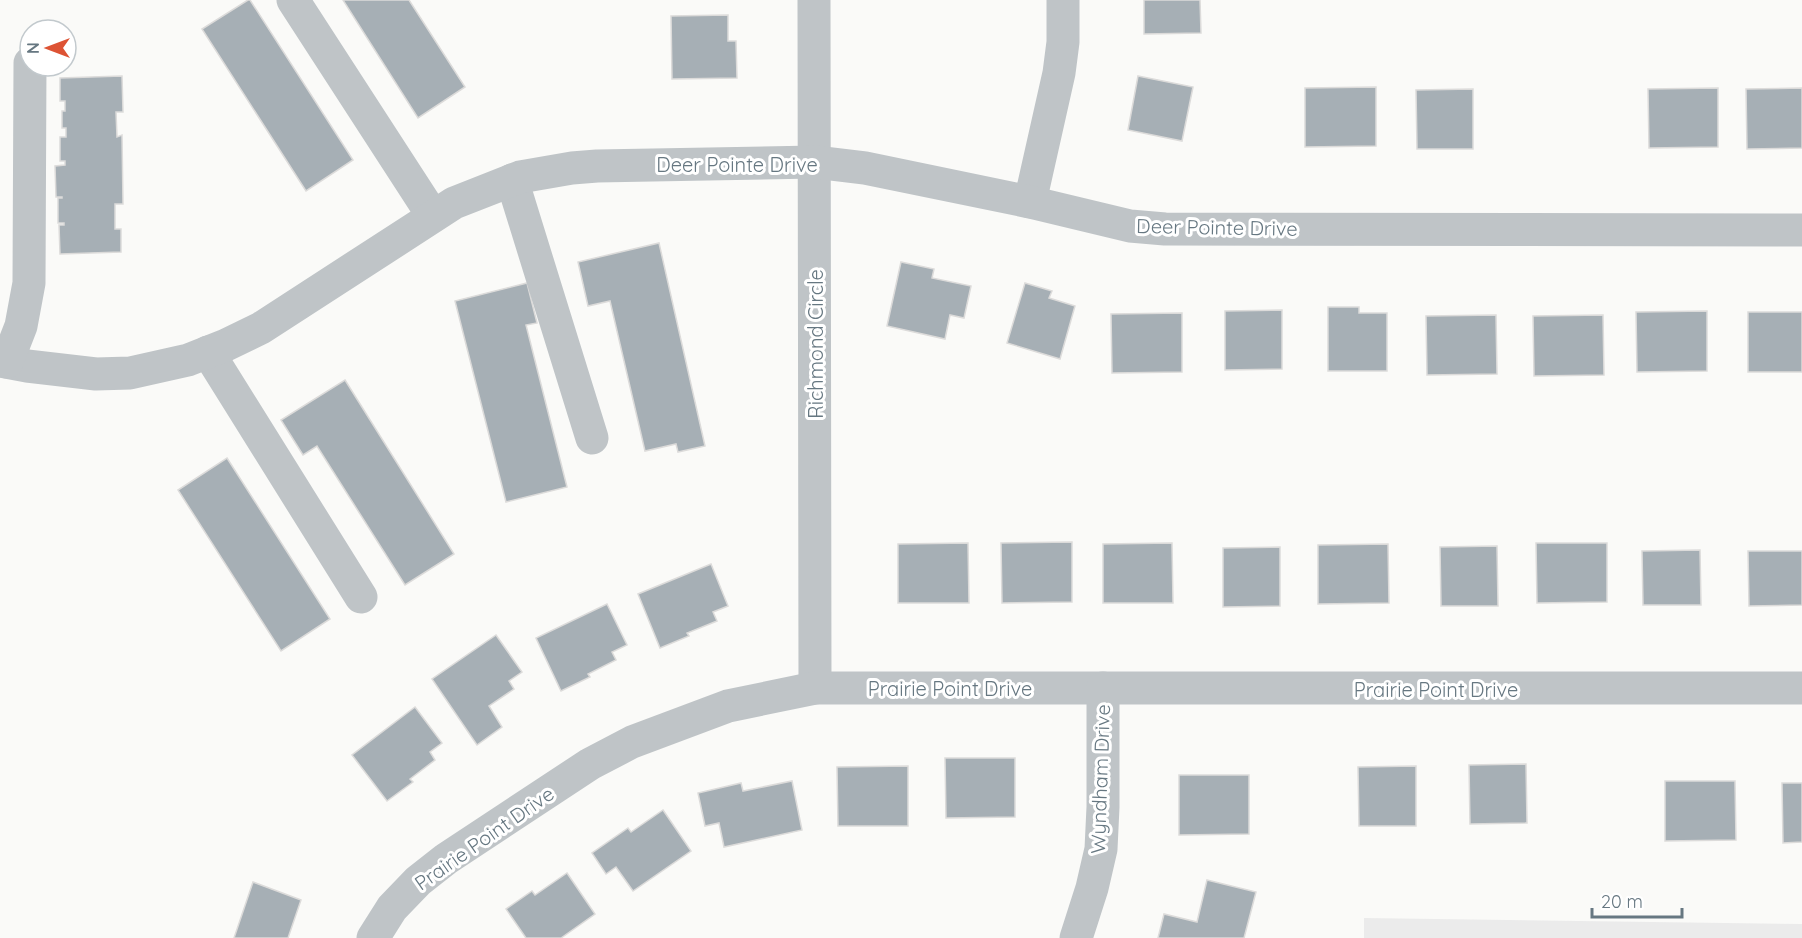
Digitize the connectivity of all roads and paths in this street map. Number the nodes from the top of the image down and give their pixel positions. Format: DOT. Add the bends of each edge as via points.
graph roads {
  1 [pos="293,0"];
  2 [pos="814,0"];
  3 [pos="1064,0"];
  4 [pos="30,78"];
  5 [pos="815,162"];
  6 [pos="512,180"];
  7 [pos="1030,202"];
  8 [pos="433,216"];
  9 [pos="1802,230"];
  10 [pos="208,352"];
  11 [pos="4,362"];
  12 [pos="592,438"];
  13 [pos="361,597"];
  14 [pos="815,687"];
  15 [pos="1103,688"];
  16 [pos="1802,688"];
  17 [pos="373,938"];
  18 [pos="1076,938"];
  1 -- 8 [label="street"];
  2 -- 5 [label="street, Richmond Circle"];
  3 -- 7 [label="street" via="1059,73"];
  4 -- 11 [label="street" via="29,283 21,326"];
  5 -- 6 [label="street, Deer Pointe Drive" via="597,166 548,171"];
  5 -- 7 [label="street, Deer Pointe Drive" via="865,168"];
  5 -- 14 [label="street, Richmond Circle"];
  6 -- 8 [label="street, Deer Pointe Drive" via="454,203"];
  6 -- 12 [label="street"];
  7 -- 9 [label="street, Deer Pointe Drive" via="1130,226 1166,229"];
  8 -- 10 [label="street, Deer Pointe Drive" via="261,328"];
  10 -- 11 [label="street, Deer Pointe Drive" via="165,366 96,375"];
  10 -- 13 [label="street"];
  14 -- 15 [label="street, Prairie Point Drive"];
  14 -- 17 [label="street, Prairie Point Drive" via="728,706 632,742 590,764 418,881 392,908"];
  15 -- 16 [label="street, Prairie Point Drive"];
  15 -- 18 [label="street, Wyndham Drive" via="1101,849"];
}
